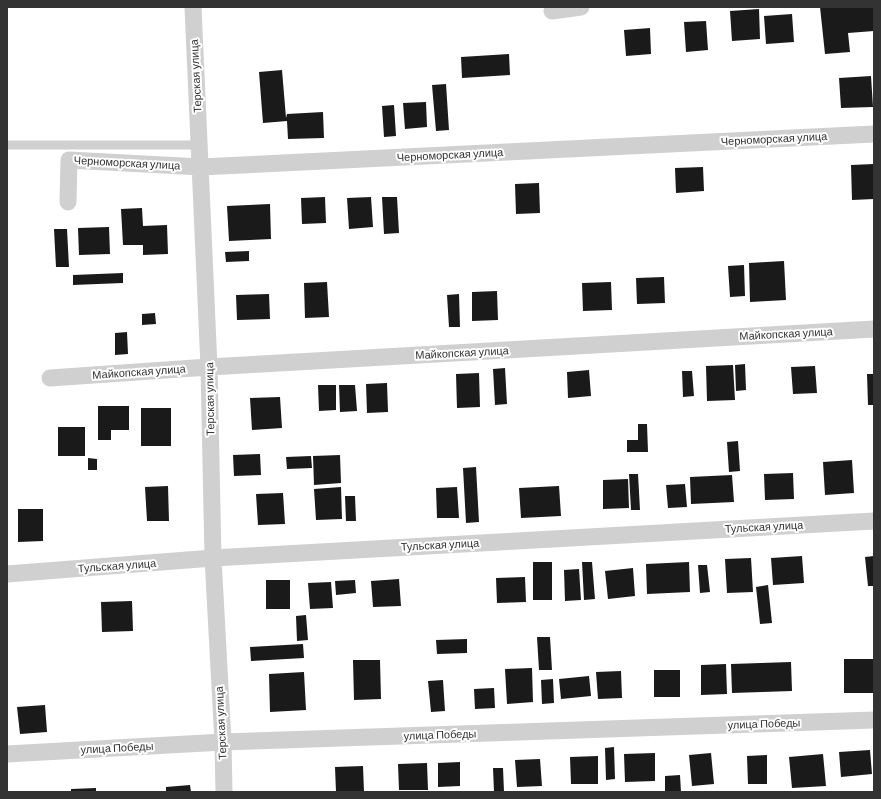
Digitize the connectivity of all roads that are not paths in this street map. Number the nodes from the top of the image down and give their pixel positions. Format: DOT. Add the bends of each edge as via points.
graph roads {
  1 [pos="193,7"];
  2 [pos="581,7"];
  3 [pos="552,10"];
  4 [pos="874,134"];
  5 [pos="7,145"];
  6 [pos="200,145"];
  7 [pos="201,167"];
  8 [pos="68,202"];
  9 [pos="874,329"];
  10 [pos="209,367"];
  11 [pos="50,378"];
  12 [pos="874,521"];
  13 [pos="213,558"];
  14 [pos="7,574"];
  15 [pos="874,720"];
  16 [pos="223,742"];
  17 [pos="7,754"];
  18 [pos="224,792"];
  1 -- 6 [label="street, Терская улица"];
  2 -- 3 [label="street"];
  4 -- 7 [label="street, Черноморская улица"];
  5 -- 6 [label="lane"];
  6 -- 7 [label="street, Терская улица"];
  7 -- 8 [label="street, Черноморская улица" via="69,160"];
  7 -- 10 [label="street, Терская улица"];
  9 -- 10 [label="street, Майкопская улица"];
  10 -- 11 [label="street, Майкопская улица"];
  10 -- 13 [label="street, Терская улица"];
  12 -- 13 [label="street, Тульская улица"];
  13 -- 14 [label="street, Тульская улица"];
  13 -- 16 [label="street, Терская улица"];
  15 -- 16 [label="street, улица Победы"];
  16 -- 17 [label="street, улица Победы"];
  16 -- 18 [label="street, Терская улица"];
}
